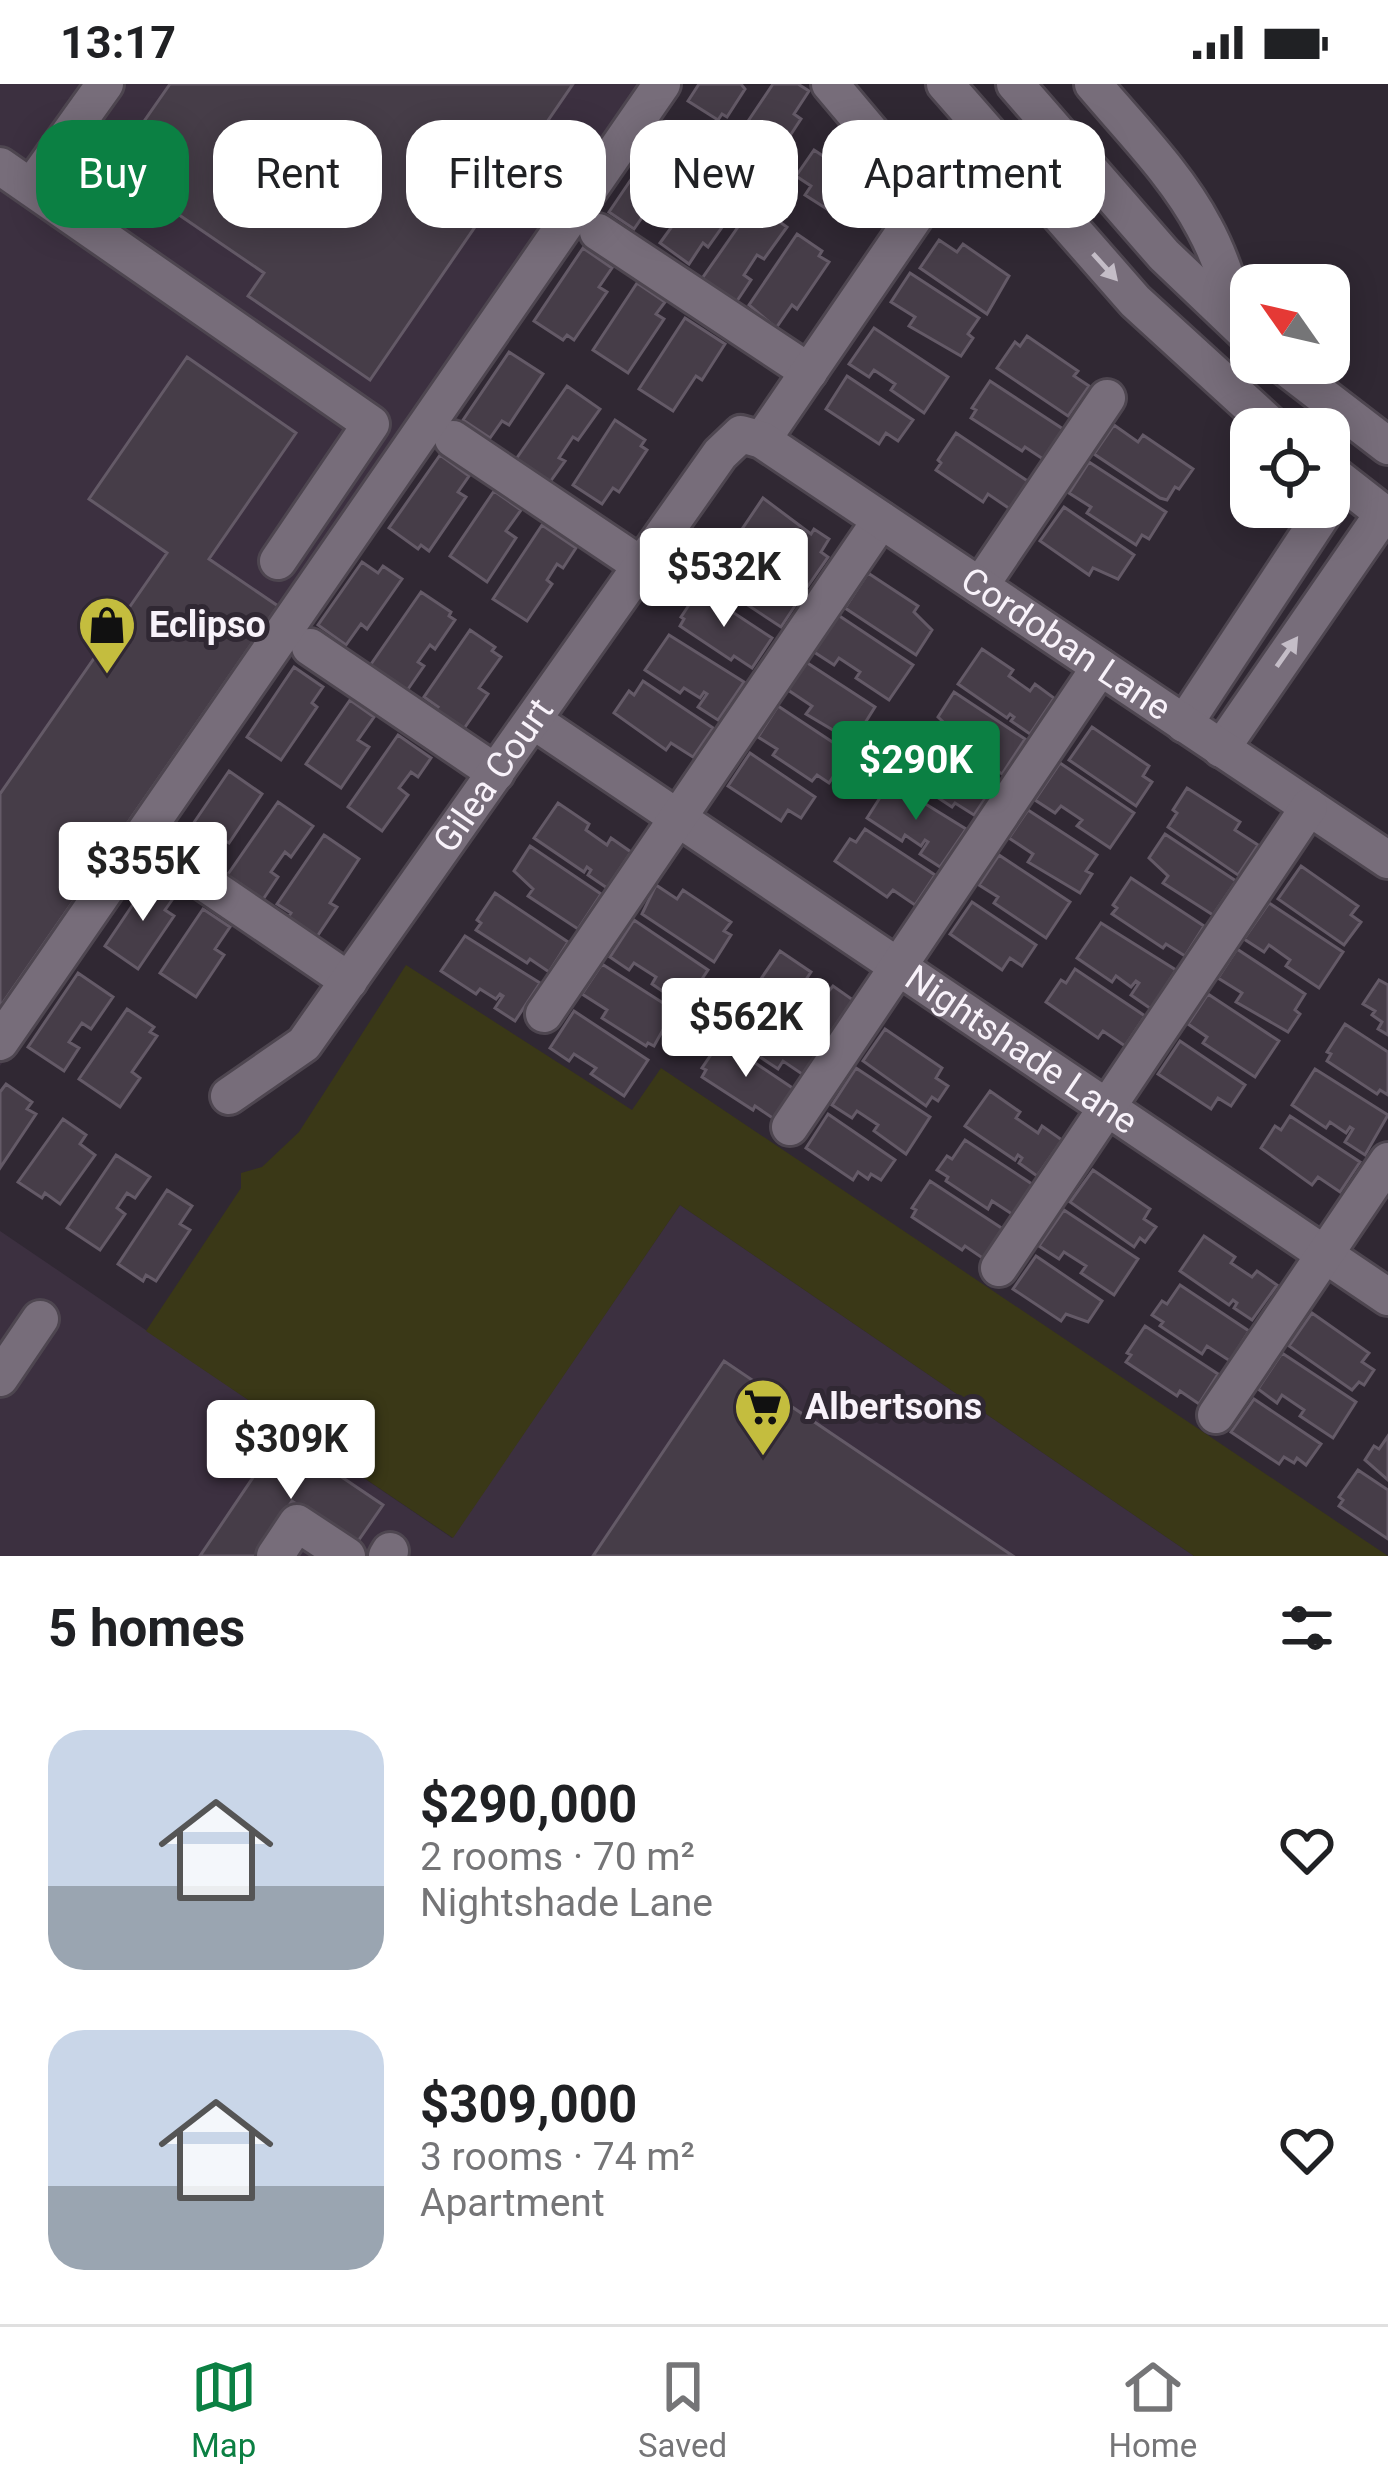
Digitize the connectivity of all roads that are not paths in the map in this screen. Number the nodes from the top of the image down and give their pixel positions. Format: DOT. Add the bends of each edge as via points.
graph roads {
  1 [pos="105,84"];
  2 [pos="662,84"];
  3 [pos="830,84"];
  4 [pos="945,84"];
  5 [pos="1016,84"];
  6 [pos="1096,85"];
  7 [pos="0,166"];
  8 [pos="32,186"];
  9 [pos="598,232"];
  10 [pos="1230,287"];
  11 [pos="1230,318"];
  12 [pos="809,372"];
  13 [pos="1307,384"];
  14 [pos="1107,398"];
  15 [pos="1253,408"];
  16 [pos="371,424"];
  17 [pos="752,437"];
  18 [pos="453,439"];
  19 [pos="1388,446"];
  20 [pos="409,451"];
  21 [pos="1350,499"];
  22 [pos="1386,515"];
  23 [pos="881,520"];
  24 [pos="1308,528"];
  25 [pos="278,561"];
  26 [pos="642,566"];
  27 [pos="980,586"];
  28 [pos="310,647"];
  29 [pos="1100,667"];
  30 [pos="534,721"];
  31 [pos="1184,724"];
  32 [pos="1221,749"];
  33 [pos="496,773"];
  34 [pos="1309,807"];
  35 [pos="678,818"];
  36 [pos="167,857"];
  37 [pos="1388,860"];
  38 [pos="898,967"];
  39 [pos="349,981"];
  40 [pos="544,1014"];
  41 [pos="0,1042"];
  42 [pos="229,1096"];
  43 [pos="1107,1108"];
  44 [pos="790,1127"];
  45 [pos="1388,1161"];
  46 [pos="1325,1255"];
  47 [pos="999,1268"];
  48 [pos="1388,1297"];
  49 [pos="40,1318"];
  50 [pos="0,1378"];
  51 [pos="1216,1415"];
  52 [pos="275,1556"];
  53 [pos="347,1556"];
  1 -- 8 [label="street"];
  2 -- 20 [label="street"];
  3 -- 12 [label="street, Gilea Court" via="927,199"];
  4 -- 15 [label="street, one-way" via="1135,301"];
  5 -- 11 [label="street" via="1164,255"];
  6 -- 10 [label="street" via="1204,226"];
  7 -- 8 [label="street"];
  8 -- 16 [label="street"];
  9 -- 12 [label="street"];
  12 -- 17 [label="street, Gilea Court"];
  13 -- 19 [label="street"];
  14 -- 27 [label="street"];
  16 -- 20 [label="street"];
  16 -- 25 [label="street"];
  17 -- 23 [label="street, Cordoban Lane"];
  17 -- 26 [label="street, Gilea Court" via="720,454"];
  18 -- 26 [label="street"];
  20 -- 41 [label="street"];
  21 -- 22 [label="street"];
  32 -- 22 [label="street, one-way"];
  23 -- 27 [label="street, Cordoban Lane"];
  23 -- 35 [label="street"];
  24 -- 31 [label="street"];
  26 -- 30 [label="street, Gilea Court"];
  27 -- 29 [label="street, Cordoban Lane"];
  28 -- 33 [label="street"];
  29 -- 31 [label="street, Cordoban Lane"];
  29 -- 38 [label="street"];
  30 -- 33 [label="street, Gilea Court"];
  30 -- 35 [label="street, Nightshade Lane"];
  31 -- 32 [label="street, Cordoban Lane"];
  32 -- 34 [label="street, Cordoban Lane"];
  33 -- 39 [label="street, Gilea Court"];
  34 -- 37 [label="street, Cordoban Lane"];
  34 -- 43 [label="street"];
  35 -- 38 [label="street, Nightshade Lane"];
  35 -- 40 [label="street"];
  36 -- 39 [label="street"];
  38 -- 43 [label="street, Nightshade Lane"];
  38 -- 44 [label="street"];
  39 -- 42 [label="street, Gilea Court" via="304,1044"];
  43 -- 46 [label="street, Nightshade Lane"];
  43 -- 47 [label="street"];
  45 -- 46 [label="street"];
  46 -- 48 [label="street, Nightshade Lane"];
  46 -- 51 [label="street"];
  49 -- 50 [label="street"];
  52 -- 53 [label="street" via="298,1523"];
}
